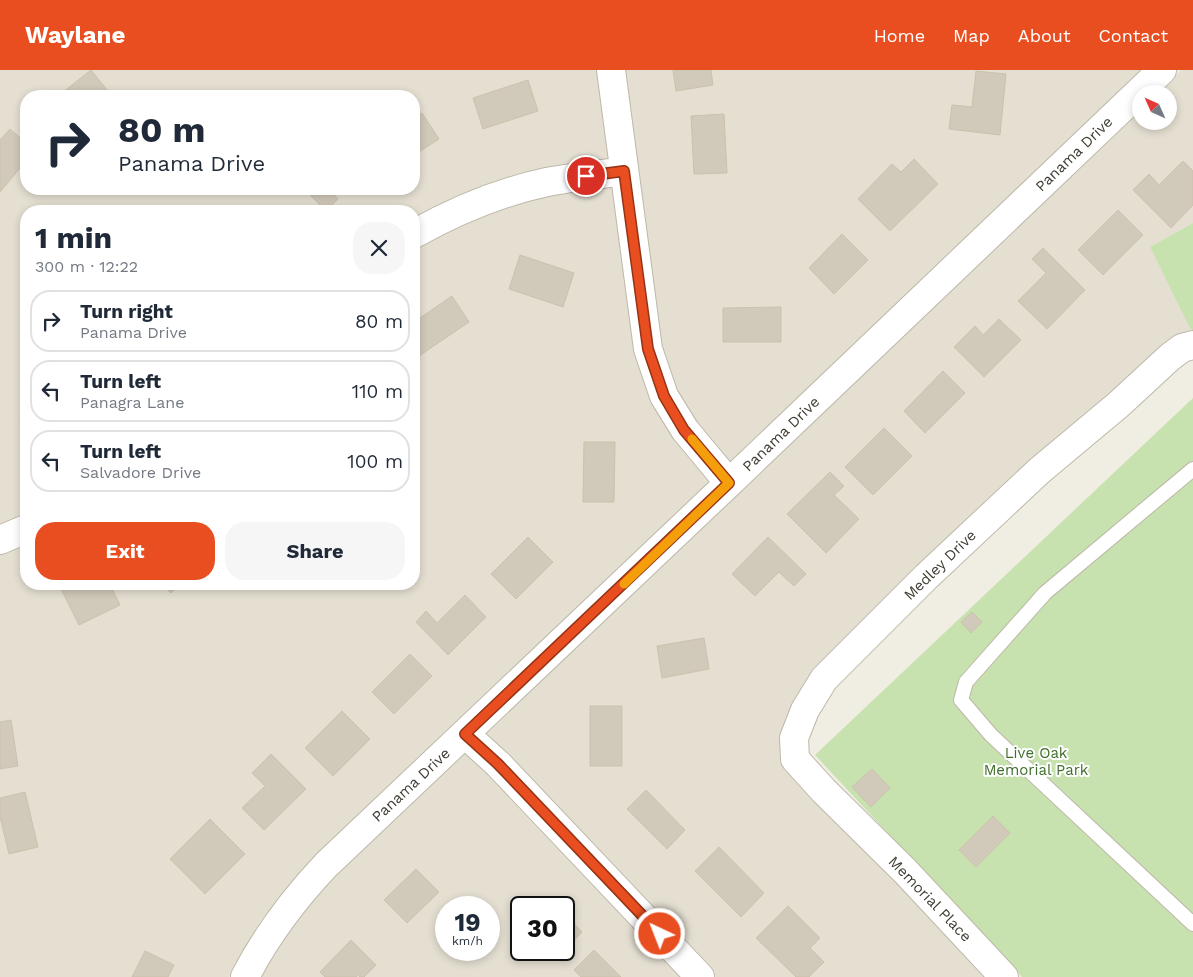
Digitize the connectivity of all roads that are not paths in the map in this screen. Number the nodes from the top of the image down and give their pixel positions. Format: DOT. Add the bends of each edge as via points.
graph roads {
  1 [pos="610,70"];
  2 [pos="1162,70"];
  3 [pos="624,171"];
  4 [pos="420,231"];
  5 [pos="1193,345"];
  6 [pos="1193,469"];
  7 [pos="729,483"];
  8 [pos="20,532"];
  9 [pos="0,540"];
  10 [pos="465,734"];
  11 [pos="855,822"];
  12 [pos="1193,924"];
  13 [pos="244,977"];
  14 [pos="700,977"];
  15 [pos="1004,977"];
  1 -- 3 [label="street"];
  2 -- 7 [label="street, Panama Drive"];
  3 -- 4 [label="street" via="521,188 460,211"];
  3 -- 7 [label="street" via="648,349 664,396 684,430"];
  5 -- 11 [label="street, Medley Drive" via="1170,357 1040,471 926,577 824,679 805,710 794,738 795,758"];
  6 -- 12 [label="lane" via="1045,593 966,682 961,700 991,735"];
  7 -- 10 [label="street, Panama Drive"];
  8 -- 9 [label="street"];
  10 -- 13 [label="street, Panama Drive" via="307,885 273,928"];
  10 -- 14 [label="street" via="498,764"];
  11 -- 15 [label="street, Memorial Place"];
}
